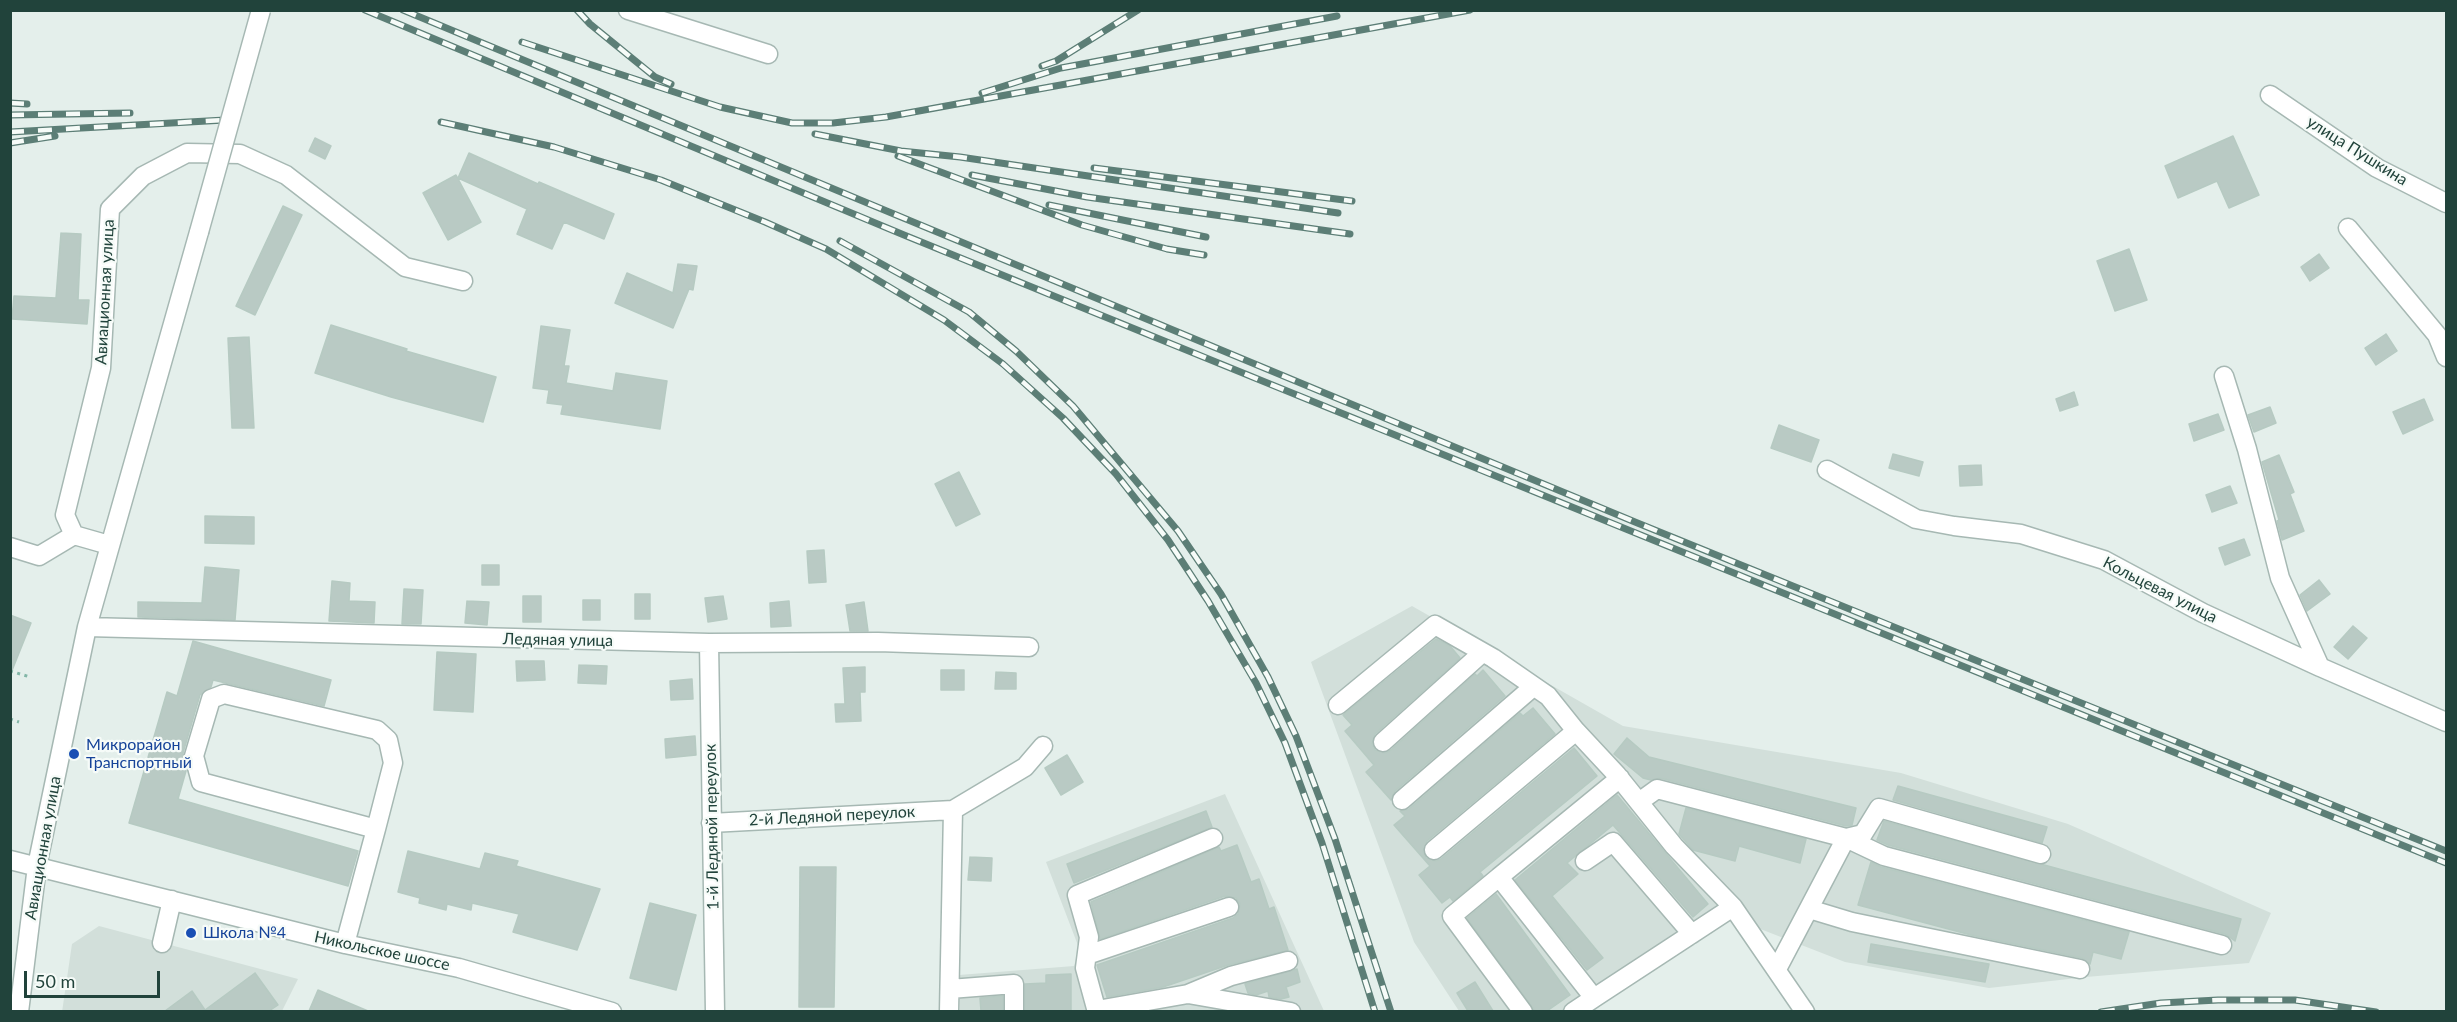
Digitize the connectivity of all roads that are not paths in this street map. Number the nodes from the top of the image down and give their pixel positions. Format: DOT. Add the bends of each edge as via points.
graph roads {
  1 [pos="261,10"];
  2 [pos="628,10"];
  3 [pos="768,54"];
  4 [pos="2270,95"];
  5 [pos="2446,203"];
  6 [pos="2348,228"];
  7 [pos="463,281"];
  8 [pos="2442,331"];
  9 [pos="2446,357"];
  10 [pos="2224,376"];
  11 [pos="1827,470"];
  12 [pos="74,535"];
  13 [pos="109,545"];
  14 [pos="10,547"];
  15 [pos="87,627"];
  16 [pos="709,644"];
  17 [pos="1029,647"];
  18 [pos="1482,653"];
  19 [pos="2320,667"];
  20 [pos="1533,687"];
  21 [pos="1338,705"];
  22 [pos="2446,722"];
  23 [pos="1576,731"];
  24 [pos="1383,742"];
  25 [pos="1043,746"];
  26 [pos="1620,778"];
  27 [pos="1402,800"];
  28 [pos="1638,802"];
  29 [pos="953,810"];
  30 [pos="711,823"];
  31 [pos="376,829"];
  32 [pos="1213,838"];
  33 [pos="1846,838"];
  34 [pos="1434,850"];
  35 [pos="2041,854"];
  36 [pos="10,860"];
  37 [pos="1585,861"];
  38 [pos="37,866"];
  39 [pos="1499,877"];
  40 [pos="172,900"];
  41 [pos="1229,907"];
  42 [pos="1733,907"];
  43 [pos="1809,909"];
  44 [pos="1692,934"];
  45 [pos="162,943"];
  46 [pos="345,944"];
  47 [pos="2222,945"];
  48 [pos="1087,954"];
  49 [pos="1288,961"];
  50 [pos="1777,969"];
  51 [pos="2080,969"];
  52 [pos="950,989"];
  53 [pos="1188,994"];
  54 [pos="1594,998"];
  55 [pos="577,1007"];
  56 [pos="20,1011"];
  57 [pos="612,1011"];
  58 [pos="715,1011"];
  59 [pos="949,1011"];
  60 [pos="1014,1011"];
  61 [pos="1097,1011"];
  62 [pos="1291,1011"];
  63 [pos="1522,1011"];
  64 [pos="1573,1011"];
  65 [pos="1805,1011"];
  1 -- 13 [label="street, Авиационная улица, bridge"];
  2 -- 3 [label="street"];
  4 -- 5 [label="street, улица Пушкина" via="2378,168"];
  6 -- 8 [label="street"];
  7 -- 12 [label="street, Авиационная улица" via="405,267 286,175 240,154 187,153 143,176 110,209 101,368 65,515"];
  8 -- 9 [label="street"];
  10 -- 19 [label="street" via="2280,578"];
  11 -- 19 [label="street, Кольцевая улица" via="1916,519 2020,534 2104,560 2203,614"];
  12 -- 13 [label="street"];
  12 -- 14 [label="street" via="39,556"];
  13 -- 15 [label="street, Авиационная улица"];
  15 -- 16 [label="street, Ледяная улица"];
  15 -- 38 [label="street, Авиационная улица"];
  16 -- 17 [label="street, Ледяная улица" via="878,642"];
  16 -- 30 [label="street, 1-й Ледяной переулок"];
  18 -- 20 [label="street"];
  18 -- 21 [label="street" via="1435,625"];
  18 -- 24 [label="street"];
  19 -- 22 [label="street, Кольцевая улица"];
  20 -- 23 [label="street" via="1548,696"];
  20 -- 27 [label="street"];
  23 -- 26 [label="street"];
  23 -- 34 [label="street"];
  25 -- 29 [label="street, 2-й Ледяной переулок" via="1025,767"];
  26 -- 28 [label="street"];
  26 -- 39 [label="street"];
  28 -- 33 [label="street" via="1657,789"];
  28 -- 42 [label="street"];
  29 -- 30 [label="street, 2-й Ледяной переулок"];
  29 -- 52 [label="street"];
  30 -- 58 [label="street, 1-й Ледяной переулок"];
  31 -- 31 [label="street" via="201,782 194,756 211,699 225,694 377,730 388,740 393,763"];
  31 -- 46 [label="street"];
  32 -- 48 [label="street" via="1077,895 1089,937"];
  33 -- 35 [label="street" via="1863,834 1879,808"];
  33 -- 43 [label="street"];
  33 -- 47 [label="street" via="1884,856"];
  36 -- 38 [label="street, Никольское шоссе"];
  37 -- 44 [label="street" via="1613,842"];
  38 -- 40 [label="street, Никольское шоссе"];
  38 -- 56 [label="street, Авиационная улица"];
  39 -- 54 [label="street"];
  39 -- 63 [label="street" via="1452,916"];
  40 -- 45 [label="street"];
  40 -- 46 [label="street, Никольское шоссе"];
  41 -- 48 [label="street"];
  42 -- 44 [label="street"];
  42 -- 50 [label="street"];
  43 -- 50 [label="street"];
  43 -- 51 [label="street" via="1852,922"];
  44 -- 54 [label="street"];
  46 -- 55 [label="street, Никольское шоссе" via="459,968"];
  48 -- 61 [label="street" via="1085,968"];
  49 -- 53 [label="street" via="1231,976"];
  50 -- 65 [label="street"];
  52 -- 59 [label="street"];
  52 -- 60 [label="street" via="1014,984"];
  53 -- 61 [label="street"];
  53 -- 62 [label="street"];
  54 -- 64 [label="street"];
  55 -- 57 [label="street, Никольское шоссе"];
}
